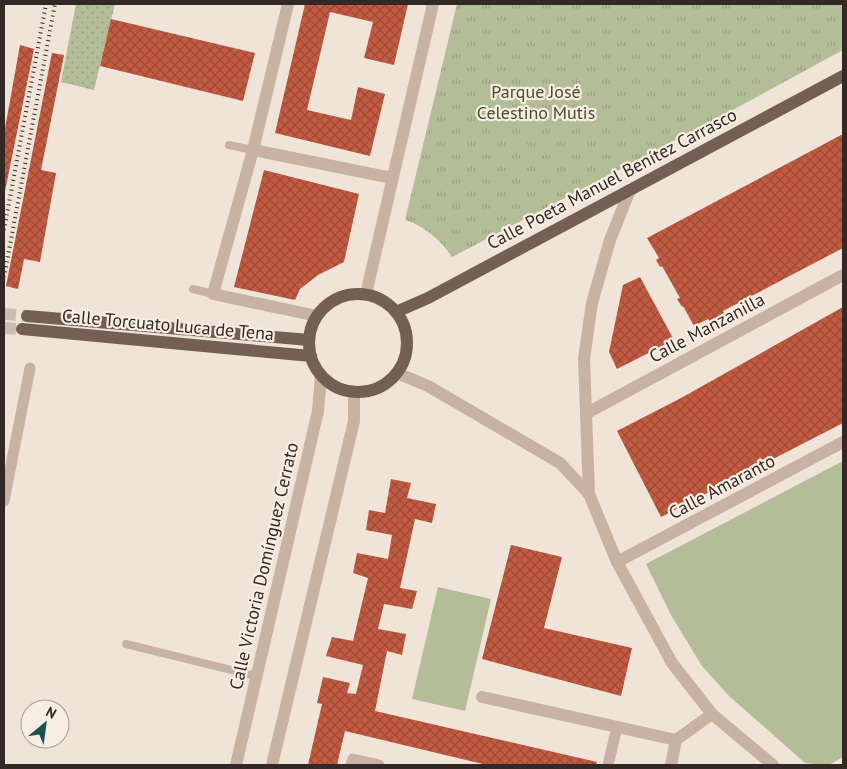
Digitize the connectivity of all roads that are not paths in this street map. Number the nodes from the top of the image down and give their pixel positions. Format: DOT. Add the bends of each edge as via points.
graph roads {
  1 [pos="288,4"];
  2 [pos="433,4"];
  3 [pos="843,76"];
  4 [pos="228,145"];
  5 [pos="253,150"];
  6 [pos="392,178"];
  7 [pos="630,190"];
  8 [pos="843,275"];
  9 [pos="193,289"];
  10 [pos="213,294"];
  11 [pos="366,294"];
  12 [pos="396,312"];
  13 [pos="27,316"];
  14 [pos="316,316"];
  15 [pos="22,329"];
  16 [pos="309,340"];
  17 [pos="311,356"];
  18 [pos="30,368"];
  19 [pos="397,373"];
  20 [pos="321,374"];
  21 [pos="354,392"];
  22 [pos="587,412"];
  23 [pos="843,442"];
  24 [pos="589,494"];
  25 [pos="4,501"];
  26 [pos="617,562"];
  27 [pos="126,644"];
  28 [pos="256,676"];
  29 [pos="482,697"];
  30 [pos="712,714"];
  31 [pos="617,727"];
  32 [pos="676,740"];
  33 [pos="236,765"];
  34 [pos="272,765"];
  35 [pos="352,765"];
  36 [pos="379,765"];
  37 [pos="608,765"];
  38 [pos="671,765"];
  39 [pos="773,765"];
  1 -- 5 [label="street"];
  2 -- 6 [label="street"];
  3 -- 7 [label="main road, Calle Poeta Manuel Benítez Carrasco"];
  4 -- 5 [label="lane"];
  5 -- 6 [label="street"];
  5 -- 10 [label="street"];
  6 -- 11 [label="street"];
  7 -- 12 [label="main road, Calle Poeta Manuel Benítez Carrasco"];
  7 -- 22 [label="street" via="610,240 592,303 584,359"];
  8 -- 22 [label="street, Calle Manzanilla"];
  9 -- 10 [label="lane"];
  10 -- 14 [label="street"];
  11 -- 12 [label="main road" via="388,304"];
  11 -- 14 [label="main road" via="338,298"];
  12 -- 19 [label="main road" via="407,336 407,349"];
  13 -- 16 [label="main road, Calle Torcuato Luca de Tena"];
  14 -- 16 [label="main road"];
  15 -- 17 [label="main road, Calle Torcuato Luca de Tena"];
  16 -- 17 [label="main road"];
  17 -- 20 [label="main road"];
  18 -- 25 [label="street"];
  19 -- 21 [label="main road" via="385,384"];
  19 -- 24 [label="street" via="433,389 560,463"];
  20 -- 21 [label="main road" via="330,383"];
  20 -- 28 [label="street, Calle Victoria Domínguez Cerrato" via="318,411"];
  21 -- 34 [label="street" via="354,421"];
  22 -- 24 [label="street"];
  23 -- 26 [label="street, Calle Amaranto"];
  24 -- 26 [label="street"];
  26 -- 30 [label="street" via="672,662"];
  27 -- 28 [label="lane"];
  28 -- 33 [label="street, Calle Victoria Domínguez Cerrato"];
  29 -- 31 [label="street"];
  30 -- 32 [label="street"];
  30 -- 39 [label="street"];
  31 -- 32 [label="street"];
  31 -- 37 [label="street"];
  32 -- 38 [label="street"];
  35 -- 36 [label="street" via="353,759"];
}
